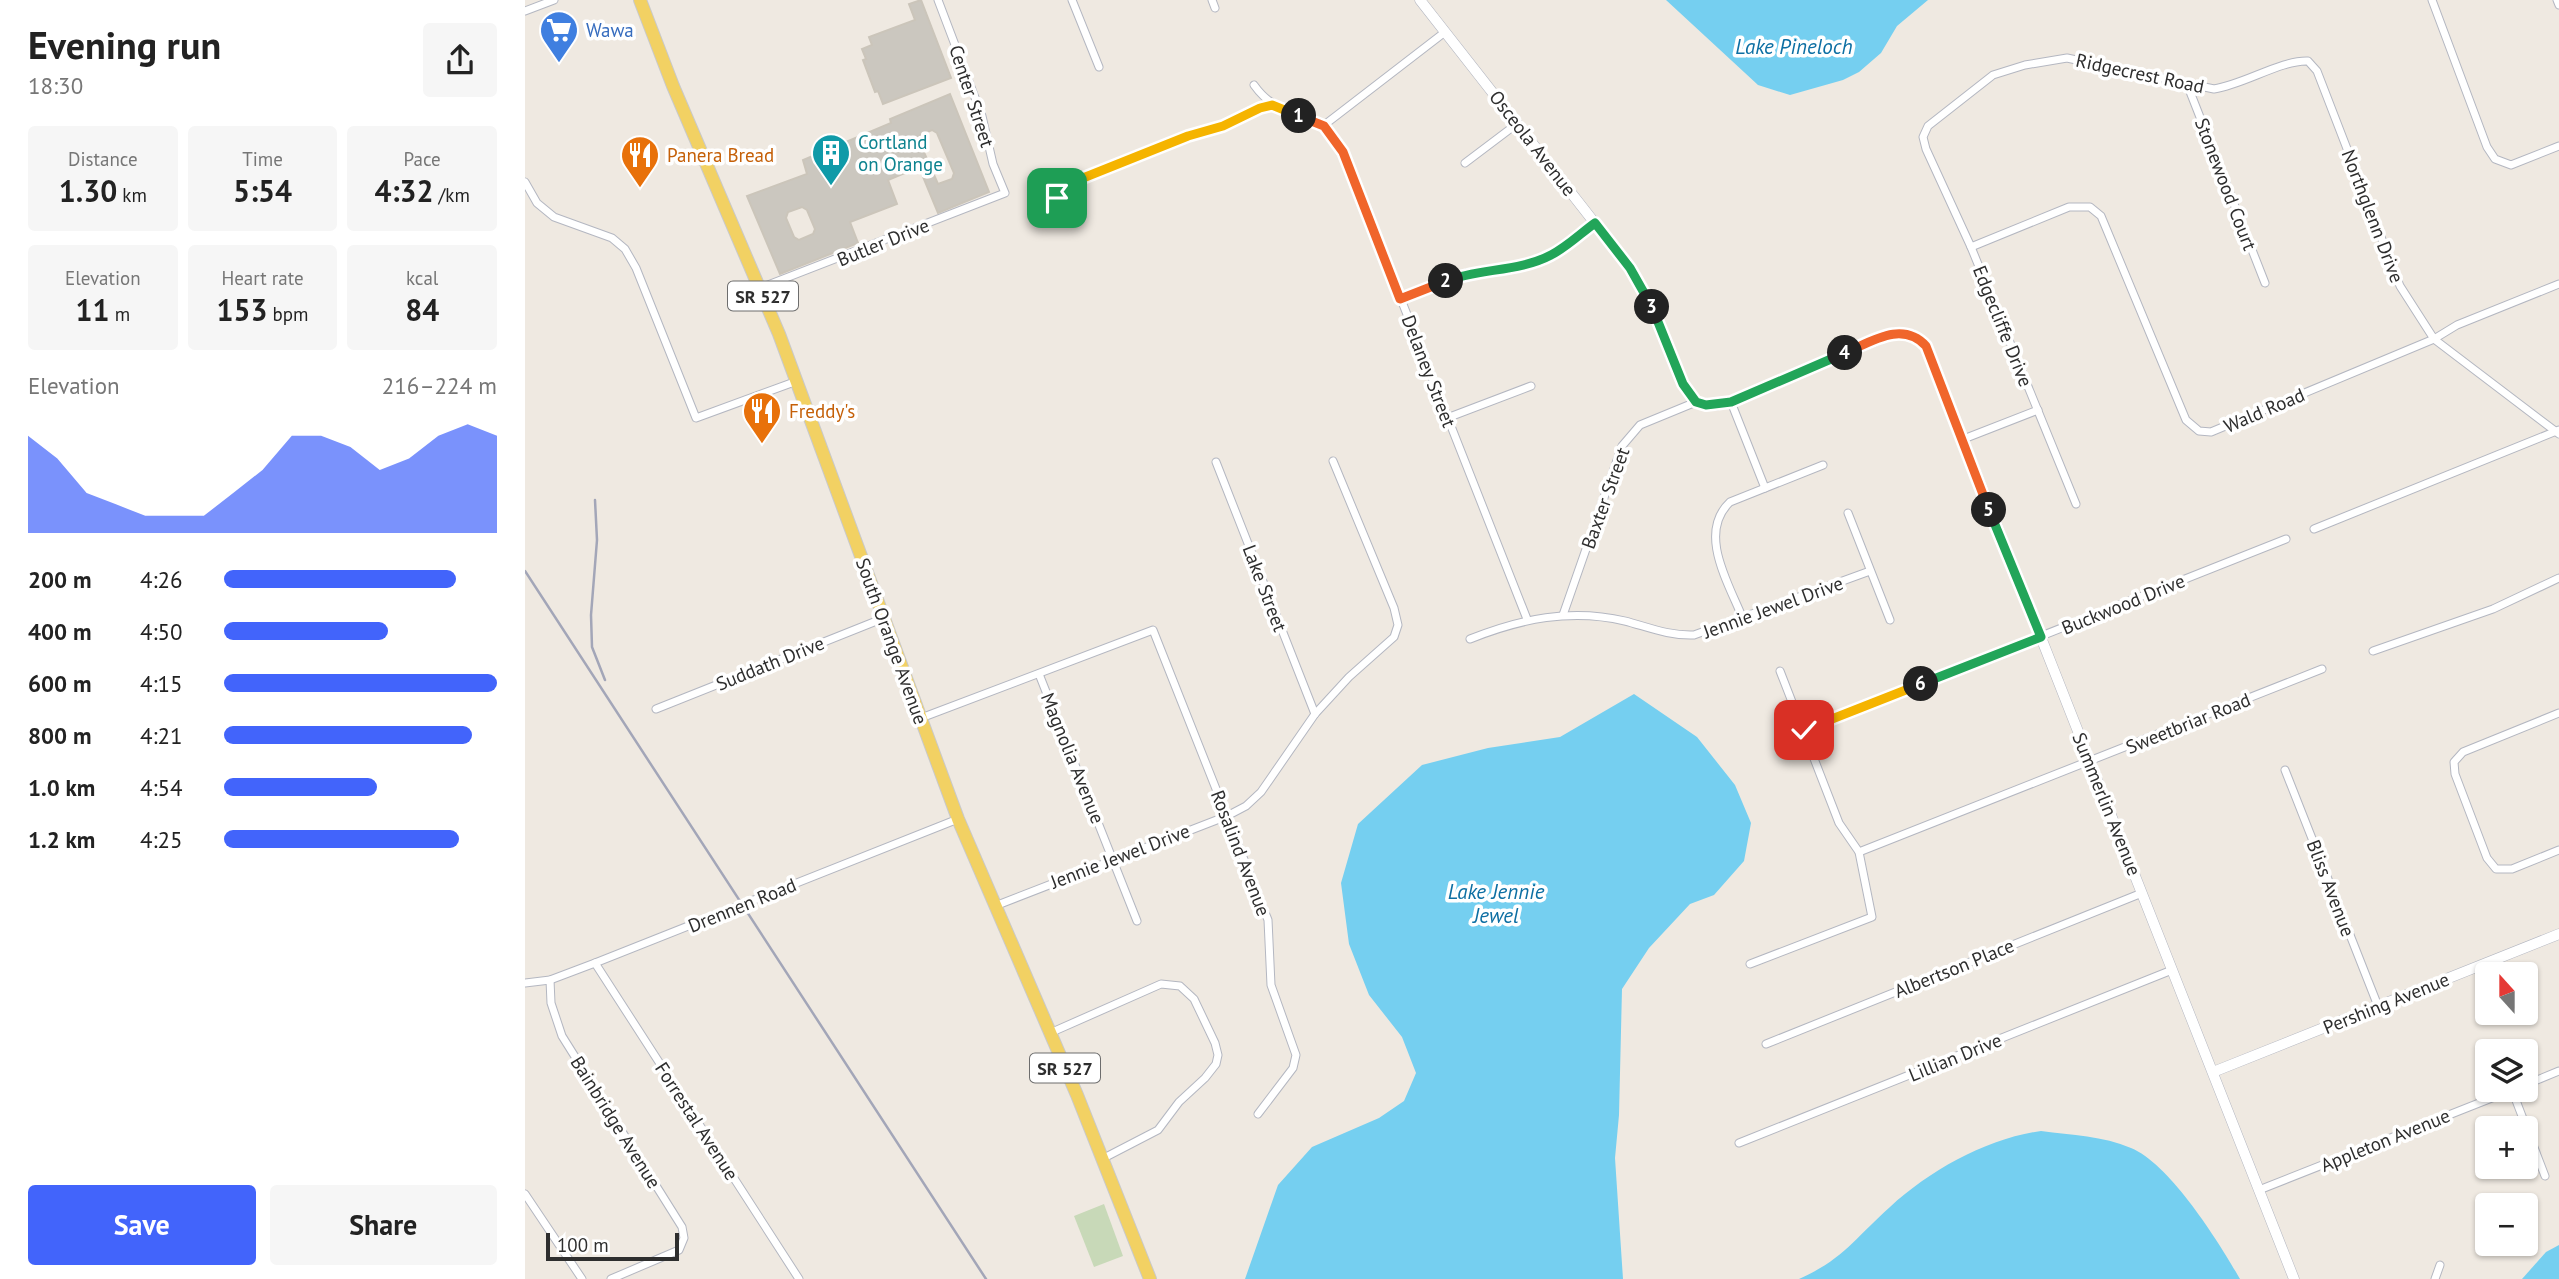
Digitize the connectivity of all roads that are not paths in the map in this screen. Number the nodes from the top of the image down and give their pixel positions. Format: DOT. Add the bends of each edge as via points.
graph roads {
  1 [pos="554,0"];
  2 [pos="640,0"];
  3 [pos="938,0"];
  4 [pos="1072,0"];
  5 [pos="1420,0"];
  6 [pos="2432,0"];
  7 [pos="2557,0"];
  8 [pos="2559,5"];
  9 [pos="525,11"];
  10 [pos="1445,32"];
  11 [pos="2308,61"];
  12 [pos="1098,68"];
  13 [pos="2187,84"];
  14 [pos="1254,85"];
  15 [pos="1272,105"];
  16 [pos="1518,123"];
  17 [pos="1324,126"];
  18 [pos="2559,146"];
  19 [pos="1926,149"];
  20 [pos="1465,163"];
  21 [pos="525,181"];
  22 [pos="1005,193"];
  23 [pos="1057,198"];
  24 [pos="1595,223"];
  25 [pos="1971,247"];
  26 [pos="2265,283"];
  27 [pos="2559,284"];
  28 [pos="760,288"];
  29 [pos="1400,299"];
  30 [pos="1913,335"];
  31 [pos="2434,339"];
  32 [pos="797,382"];
  33 [pos="1531,386"];
  34 [pos="1696,402"];
  35 [pos="1731,402"];
  36 [pos="2038,410"];
  37 [pos="1447,418"];
  38 [pos="2558,432"];
  39 [pos="1961,440"];
  40 [pos="1333,461"];
  41 [pos="1216,462"];
  42 [pos="1823,465"];
  43 [pos="1765,488"];
  44 [pos="2076,504"];
  45 [pos="1848,513"];
  46 [pos="2314,529"];
  47 [pos="2285,539"];
  48 [pos="1870,571"];
  49 [pos="2559,578"];
  50 [pos="1563,615"];
  51 [pos="884,618"];
  52 [pos="1527,619"];
  53 [pos="1742,619"];
  54 [pos="1890,620"];
  55 [pos="2041,637"];
  56 [pos="1470,639"];
  57 [pos="2373,651"];
  58 [pos="2322,669"];
  59 [pos="1780,671"];
  60 [pos="1039,674"];
  61 [pos="656,709"];
  62 [pos="2559,713"];
  63 [pos="1315,714"];
  64 [pos="921,718"];
  65 [pos="1804,730"];
  66 [pos="2090,762"];
  67 [pos="2285,770"];
  68 [pos="1227,816"];
  69 [pos="958,819"];
  70 [pos="2559,850"];
  71 [pos="1859,852"];
  72 [pos="1112,858"];
  73 [pos="2142,893"];
  74 [pos="995,906"];
  75 [pos="1137,920"];
  76 [pos="2559,934"];
  77 [pos="595,963"];
  78 [pos="1750,964"];
  79 [pos="2172,970"];
  80 [pos="550,980"];
  81 [pos="525,984"];
  82 [pos="2378,1006"];
  83 [pos="1050,1033"];
  84 [pos="1766,1044"];
  85 [pos="2213,1072"];
  86 [pos="2559,1072"];
  87 [pos="2538,1080"];
  88 [pos="2482,1102"];
  89 [pos="2517,1102"];
  90 [pos="1258,1114"];
  91 [pos="1739,1143"];
  92 [pos="1102,1159"];
  93 [pos="2545,1176"];
  94 [pos="2259,1190"];
  95 [pos="525,1194"];
  96 [pos="2440,1265"];
  97 [pos="582,1279"];
  98 [pos="611,1279"];
  99 [pos="799,1279"];
  100 [pos="1150,1279"];
  101 [pos="2294,1279"];
  102 [pos="2435,1279"];
  1 -- 9 [label="street"];
  2 -- 28 [label="main road, South Orange Avenue / SR 527"];
  3 -- 22 [label="street, Center Street" via="982,116"];
  4 -- 12 [label="street"];
  5 -- 10 [label="street, Osceola Avenue"];
  6 -- 18 [label="street" via="2495,159 2511,165"];
  7 -- 8 [label="street"];
  10 -- 16 [label="street, Osceola Avenue"];
  10 -- 17 [label="street"];
  11 -- 13 [label="street, Ridgecrest Road" via="2296,61 2235,86 2214,89"];
  11 -- 31 [label="street, Northglenn Drive" via="2317,71 2400,286"];
  13 -- 19 [label="street, Ridgecrest Road" via="2067,58 2025,65 1993,75 1928,126 1923,137"];
  13 -- 26 [label="street, Stonewood Court"];
  14 -- 15 [label="street"];
  15 -- 17 [label="street"];
  15 -- 23 [label="street" via="1073,182"];
  16 -- 20 [label="street"];
  16 -- 24 [label="street, Osceola Avenue"];
  17 -- 29 [label="street, Delaney Street" via="1343,152"];
  19 -- 25 [label="street, Edgecliffe Drive"];
  21 -- 32 [label="street" via="537,203 554,217 612,238 625,249 695,418"];
  22 -- 28 [label="street, Butler Drive"];
  24 -- 29 [label="street" via="1552,255 1522,265 1467,273"];
  24 -- 34 [label="street, Osceola Avenue" via="1643,289 1683,384"];
  25 -- 31 [label="street, Wald Road" via="2069,207 2090,207 2101,216 2186,420 2199,430 2211,432"];
  25 -- 36 [label="street, Edgecliffe Drive"];
  27 -- 31 [label="street, Wald Road" via="2457,325"];
  28 -- 32 [label="main road, South Orange Avenue / SR 527"];
  29 -- 37 [label="street, Delaney Street"];
  30 -- 35 [label="street, Baxter Street" via="1883,336"];
  30 -- 39 [label="street, Summerlin Avenue" via="1930,353"];
  31 -- 38 [label="street, Northglenn Drive"];
  32 -- 51 [label="main road, South Orange Avenue / SR 527"];
  33 -- 37 [label="street"];
  34 -- 35 [label="street, Baxter Street"];
  34 -- 50 [label="street, Baxter Street" via="1640,425 1622,446"];
  35 -- 43 [label="street"];
  36 -- 39 [label="street"];
  36 -- 44 [label="street, Edgecliffe Drive"];
  37 -- 52 [label="street, Delaney Street"];
  38 -- 46 [label="street"];
  39 -- 55 [label="street, Summerlin Avenue"];
  40 -- 63 [label="street, Jennie Jewel Drive" via="1397,616 1397,632"];
  41 -- 63 [label="street, Lake Street"];
  42 -- 43 [label="street"];
  43 -- 53 [label="street" via="1730,502 1720,512 1715,532 1717,552"];
  45 -- 48 [label="street"];
  47 -- 55 [label="street, Buckwood Drive"];
  48 -- 53 [label="street, Jennie Jewel Drive"];
  48 -- 54 [label="street"];
  49 -- 57 [label="street" via="2493,609"];
  50 -- 52 [label="street, Jennie Jewel Drive"];
  50 -- 53 [label="street, Jennie Jewel Drive" via="1601,617 1676,636 1707,632"];
  51 -- 61 [label="street, Suddath Drive"];
  51 -- 64 [label="main road, South Orange Avenue / SR 527"];
  52 -- 56 [label="street, Jennie Jewel Drive"];
  55 -- 65 [label="street, Buckwood Drive"];
  55 -- 66 [label="street, Summerlin Avenue"];
  58 -- 66 [label="street, Sweetbriar Road"];
  59 -- 65 [label="street"];
  60 -- 64 [label="street"];
  60 -- 68 [label="street, Rosalind Avenue" via="1153,629"];
  60 -- 72 [label="street, Magnolia Avenue"];
  62 -- 70 [label="street" via="2463,752 2454,762 2470,816 2487,858 2497,869 2512,869"];
  63 -- 68 [label="street, Jennie Jewel Drive" via="1261,792"];
  64 -- 69 [label="main road, South Orange Avenue / SR 527"];
  65 -- 71 [label="street" via="1839,823"];
  66 -- 71 [label="street, Sweetbriar Road"];
  66 -- 73 [label="street, Summerlin Avenue"];
  67 -- 82 [label="street, Bliss Avenue"];
  68 -- 72 [label="street, Jennie Jewel Drive"];
  68 -- 90 [label="street, Rosalind Avenue" via="1268,920 1271,985 1296,1055 1293,1068"];
  69 -- 74 [label="main road, South Orange Avenue / SR 527"];
  69 -- 77 [label="street, Drennen Road"];
  71 -- 78 [label="street" via="1872,917"];
  72 -- 74 [label="street, Jennie Jewel Drive"];
  72 -- 75 [label="street, Magnolia Avenue"];
  73 -- 79 [label="street, Summerlin Avenue"];
  73 -- 84 [label="street, Albertson Place"];
  74 -- 83 [label="main road, South Orange Avenue / SR 527"];
  76 -- 82 [label="street, Pershing Avenue"];
  77 -- 80 [label="street, Drennen Road"];
  77 -- 99 [label="street, Forrestal Avenue"];
  79 -- 85 [label="street, Summerlin Avenue"];
  79 -- 91 [label="street, Lillian Drive"];
  80 -- 81 [label="street, Drennen Road"];
  80 -- 98 [label="street, Bainbridge Avenue" via="551,1003 562,1036 682,1227 679,1250"];
  82 -- 85 [label="street, Pershing Avenue"];
  83 -- 92 [label="main road, South Orange Avenue / SR 527"];
  83 -- 92 [label="street" via="1170,984 1189,992 1215,1042 1218,1055 1214,1067 1166,1122 1143,1140"];
  85 -- 94 [label="street, Summerlin Avenue"];
  86 -- 87 [label="street"];
  88 -- 94 [label="street, Appleton Avenue"];
  89 -- 93 [label="street"];
  92 -- 100 [label="main road, South Orange Avenue / SR 527"];
  94 -- 101 [label="street, Summerlin Avenue"];
  95 -- 97 [label="street"];
  96 -- 102 [label="street"];
}
